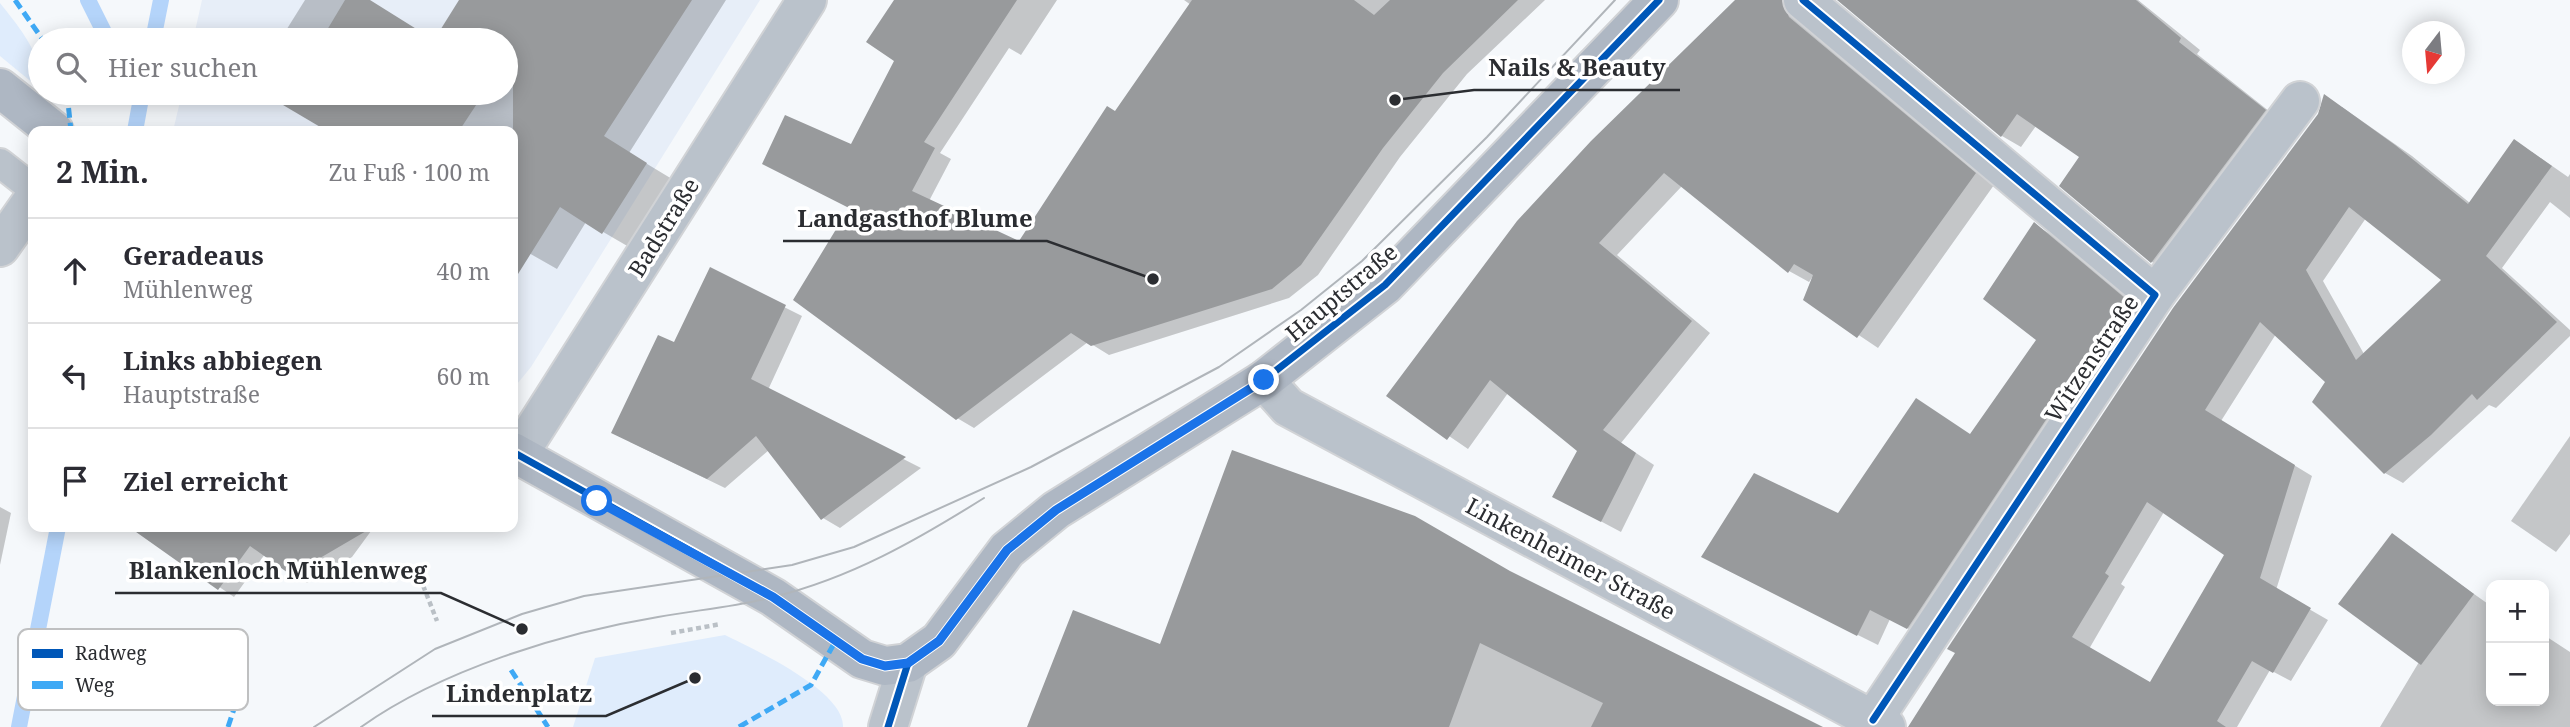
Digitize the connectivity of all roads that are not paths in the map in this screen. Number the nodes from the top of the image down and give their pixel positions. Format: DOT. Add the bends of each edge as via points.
graph roads {
  1 [pos="807,0"];
  2 [pos="1659,0"];
  3 [pos="1803,0"];
  4 [pos="0,88"];
  5 [pos="2300,101"];
  6 [pos="48,126"];
  7 [pos="0,163"];
  8 [pos="28,185"];
  9 [pos="28,207"];
  10 [pos="0,247"];
  11 [pos="2155,295"];
  12 [pos="1264,380"];
  13 [pos="518,448"];
  14 [pos="518,455"];
  15 [pos="908,663"];
  16 [pos="1880,724"];
  17 [pos="888,727"];
  1 -- 13 [label="street, Badstraße"];
  2 -- 12 [label="street, Hauptstraße" via="1385,285"];
  3 -- 11 [label="street, Witzenstraße"];
  4 -- 6 [label="street"];
  5 -- 11 [label="street, Witzenstraße"];
  7 -- 8 [label="lane"];
  9 -- 10 [label="street"];
  11 -- 16 [label="street, Witzenstraße"];
  12 -- 15 [label="street, Hauptstraße" via="1056,510 1007,550 939,641"];
  12 -- 16 [label="street, Linkenheimer Straße" via="1289,407"];
  14 -- 15 [label="street" via="773,597 862,659 885,666"];
  15 -- 17 [label="street"];
}
